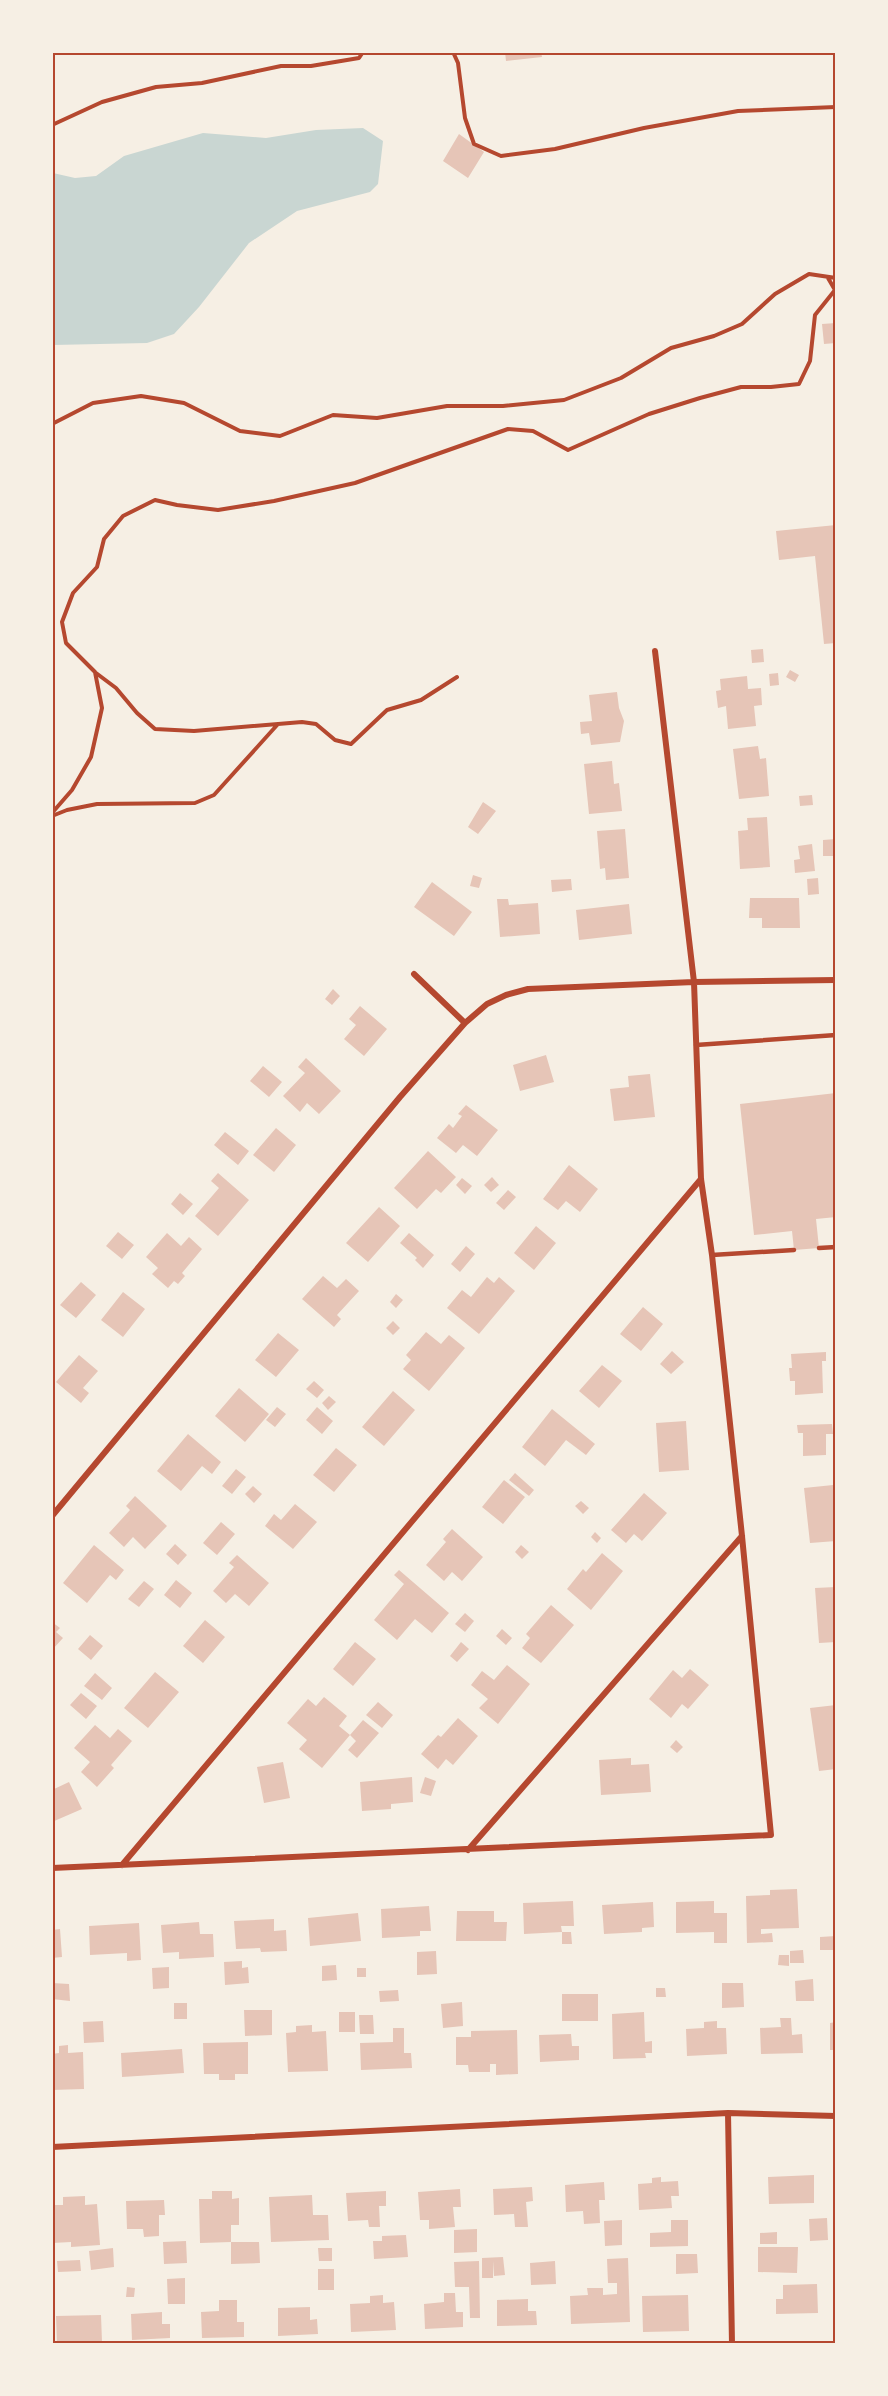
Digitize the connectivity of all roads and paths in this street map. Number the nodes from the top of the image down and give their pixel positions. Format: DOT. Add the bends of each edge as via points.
graph roads {
  1 [pos="363,52"];
  2 [pos="453,52"];
  3 [pos="836,107"];
  4 [pos="52,125"];
  5 [pos="828,278"];
  6 [pos="836,278"];
  7 [pos="52,423"];
  8 [pos="656,651"];
  9 [pos="95,672"];
  10 [pos="457,677"];
  11 [pos="279,723"];
  12 [pos="52,815"];
  13 [pos="414,974"];
  14 [pos="836,980"];
  15 [pos="694,982"];
  16 [pos="465,1023"];
  17 [pos="836,1035"];
  18 [pos="696,1045"];
  19 [pos="701,1179"];
  20 [pos="836,1247"];
  21 [pos="819,1248"];
  22 [pos="794,1250"];
  23 [pos="712,1255"];
  24 [pos="52,1516"];
  25 [pos="742,1536"];
  26 [pos="468,1850"];
  27 [pos="122,1865"];
  28 [pos="52,1868"];
  29 [pos="728,2113"];
  30 [pos="836,2116"];
  31 [pos="52,2147"];
  32 [pos="732,2343"];
  1 -- 4 [label="path" via="358,58 311,66 281,66 202,83 156,87 102,102"];
  2 -- 3 [label="path" via="474,144 501,156 555,149 738,111"];
  5 -- 6 [label="path"];
  5 -- 7 [label="path" via="809,274 775,294 742,324 671,348 621,378 564,400 447,406 377,418 333,415 280,436 240,431 184,403 141,396 93,403"];
  5 -- 9 [label="path" via="835,290 815,315 810,361 799,384 741,387 700,398 649,414 568,450 533,431 508,429 355,483 218,510 155,500 123,516 104,540 97,567 73,593 62,622 66,643"];
  8 -- 15 [label="street"];
  9 -- 11 [label="path" via="155,729 194,731"];
  9 -- 12 [label="path" via="102,708 91,758"];
  10 -- 11 [label="path" via="421,700 387,710 351,744 335,740 316,724"];
  11 -- 12 [label="path" via="214,795 195,803 97,804"];
  13 -- 16 [label="street"];
  14 -- 15 [label="street"];
  15 -- 16 [label="street" via="528,988 487,1004"];
  15 -- 18 [label="street"];
  16 -- 24 [label="street"];
  17 -- 18 [label="lane"];
  18 -- 19 [label="street"];
  19 -- 23 [label="street"];
  19 -- 27 [label="street"];
  20 -- 21 [label="lane"];
  22 -- 23 [label="lane"];
  23 -- 25 [label="street"];
  25 -- 26 [label="street"];
  25 -- 26 [label="street" via="771,1835"];
  26 -- 27 [label="street"];
  27 -- 28 [label="street"];
  29 -- 30 [label="street"];
  29 -- 31 [label="street"];
  29 -- 32 [label="street"];
}
